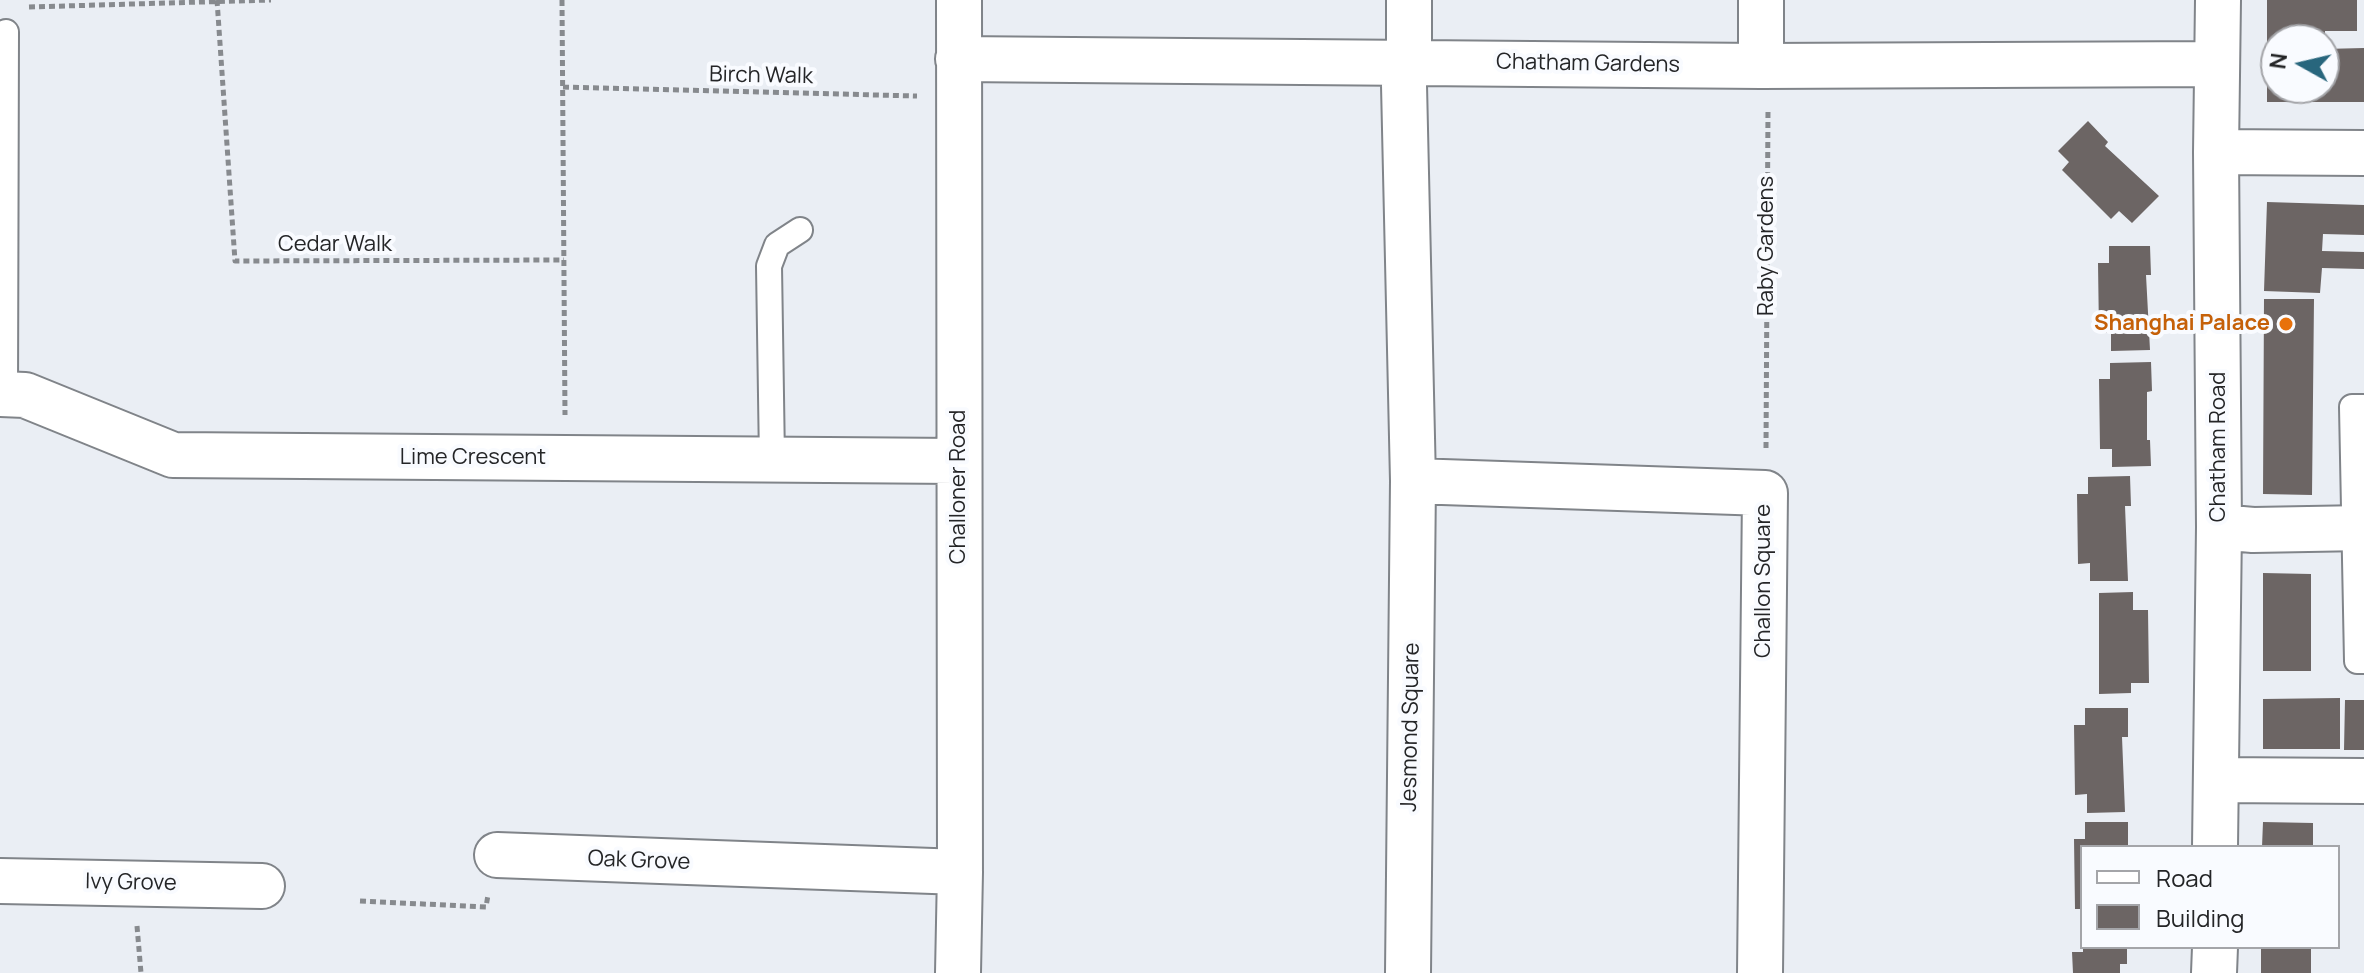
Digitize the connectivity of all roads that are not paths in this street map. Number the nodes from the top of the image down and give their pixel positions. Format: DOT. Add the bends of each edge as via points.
graph roads {
  1 [pos="959,0"];
  2 [pos="1409,0"];
  3 [pos="1761,0"];
  4 [pos="2218,0"];
  5 [pos="6,32"];
  6 [pos="1406,62"];
  7 [pos="2217,64"];
  8 [pos="1761,66"];
  9 [pos="958,78"];
  10 [pos="2216,152"];
  11 [pos="2364,153"];
  12 [pos="800,230"];
  13 [pos="2,394"];
  14 [pos="2364,407"];
  15 [pos="772,460"];
  16 [pos="958,461"];
  17 [pos="1413,481"];
  18 [pos="2219,527"];
  19 [pos="2358,528"];
  20 [pos="2364,661"];
  21 [pos="2216,780"];
  22 [pos="2364,781"];
  23 [pos="2215,845"];
  24 [pos="497,855"];
  25 [pos="960,872"];
  26 [pos="0,881"];
  27 [pos="262,886"];
  28 [pos="2215,949"];
  29 [pos="958,973"];
  30 [pos="1408,973"];
  31 [pos="1760,973"];
  32 [pos="2214,973"];
  1 -- 9 [label="street, Challoner Road"];
  2 -- 6 [label="street"];
  3 -- 8 [label="street"];
  4 -- 7 [label="street, Chatham Road"];
  5 -- 13 [label="lane"];
  6 -- 8 [label="street, Chatham Gardens"];
  6 -- 9 [label="street, Chatham Gardens"];
  6 -- 17 [label="street"];
  7 -- 8 [label="street, Chatham Gardens"];
  7 -- 10 [label="street, Chatham Road"];
  9 -- 16 [label="street, Challoner Road"];
  10 -- 11 [label="street"];
  10 -- 18 [label="street, Chatham Road"];
  12 -- 15 [label="lane" via="777,245 769,266"];
  13 -- 15 [label="street, Lime Crescent" via="25,395 173,455"];
  14 -- 19 [label="lane" via="2352,407"];
  15 -- 16 [label="street, Lime Crescent"];
  16 -- 25 [label="street, Challoner Road"];
  17 -- 30 [label="street, Jesmond Square"];
  17 -- 31 [label="street, Challon Square" via="1765,493"];
  18 -- 19 [label="street"];
  18 -- 21 [label="street, Chatham Road"];
  19 -- 20 [label="lane" via="2357,661"];
  21 -- 22 [label="street"];
  21 -- 23 [label="street, Chatham Road"];
  24 -- 25 [label="street, Oak Grove"];
  25 -- 29 [label="street, Challoner Road"];
  26 -- 27 [label="street, Ivy Grove"];
  28 -- 32 [label="street"];
}
